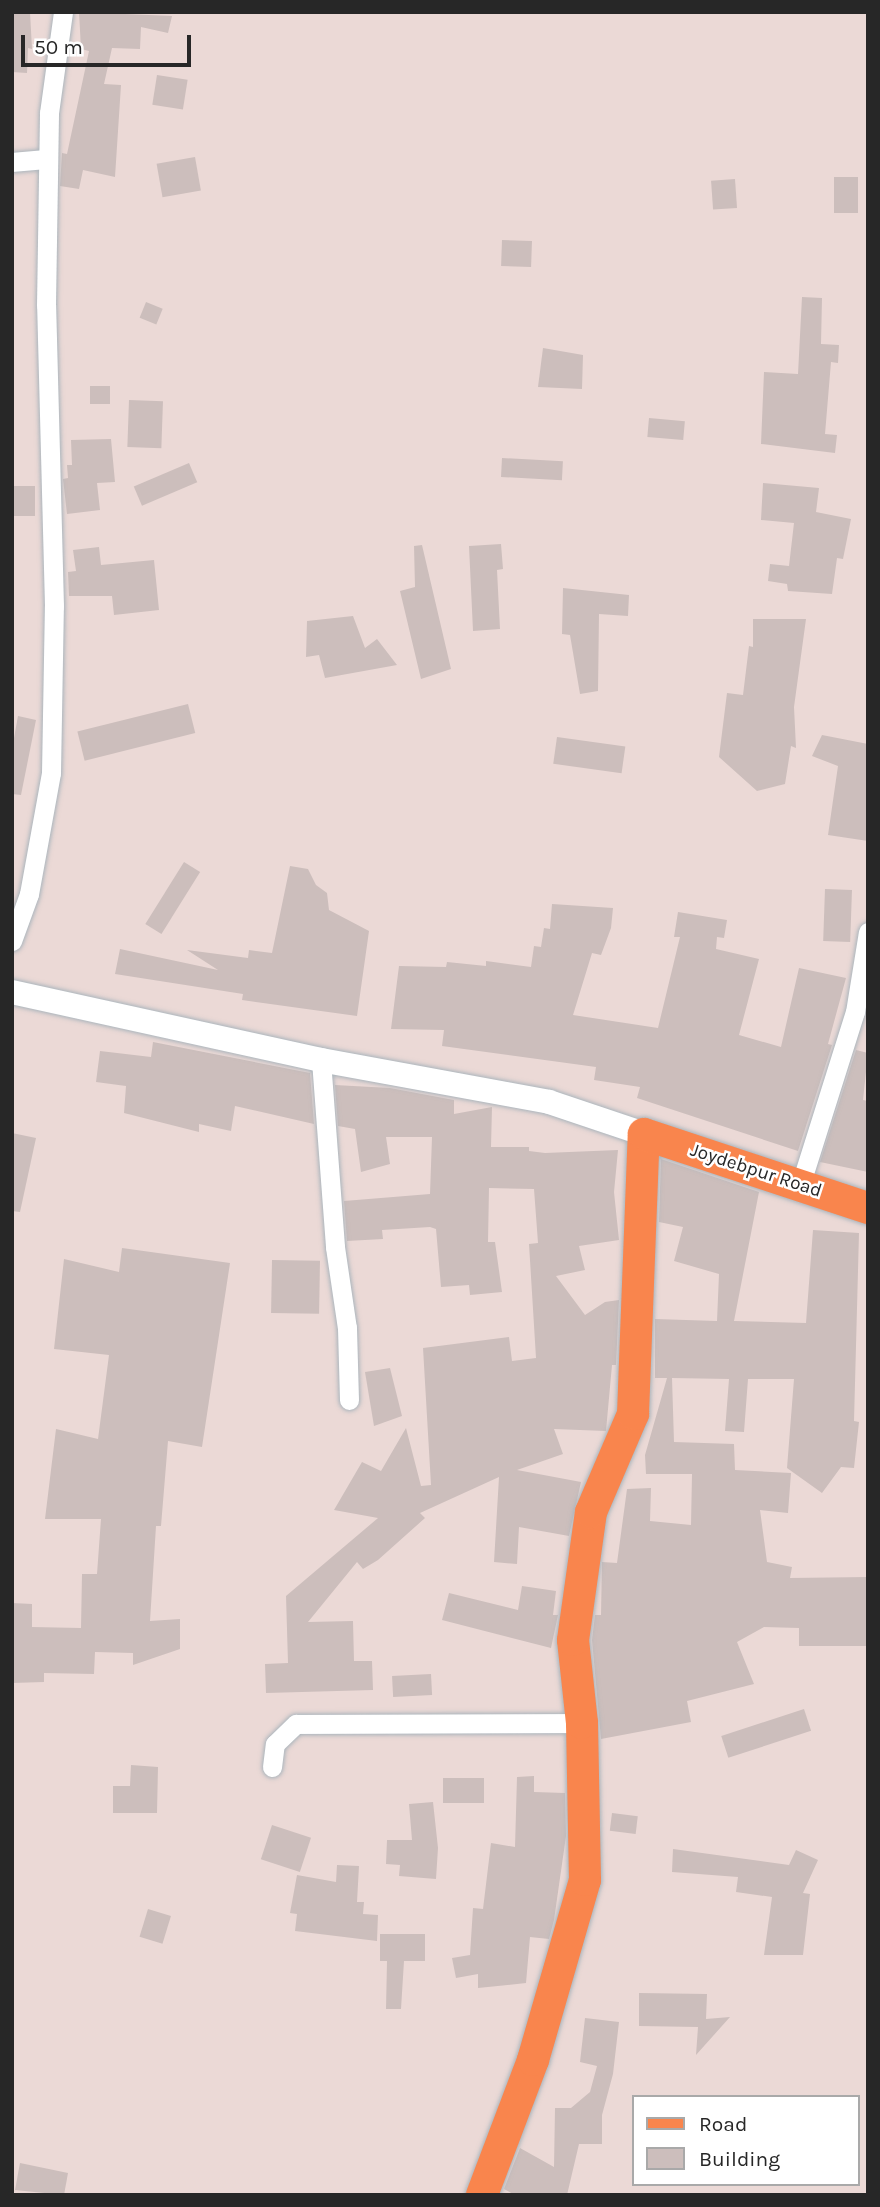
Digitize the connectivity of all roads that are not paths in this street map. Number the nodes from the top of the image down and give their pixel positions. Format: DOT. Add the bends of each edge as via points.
graph roads {
  1 [pos="63,12"];
  2 [pos="48,159"];
  3 [pos="12,162"];
  4 [pos="868,932"];
  5 [pos="12,942"];
  6 [pos="12,992"];
  7 [pos="321,1060"];
  8 [pos="645,1134"];
  9 [pos="800,1186"];
  10 [pos="868,1208"];
  11 [pos="349,1400"];
  12 [pos="582,1723"];
  13 [pos="272,1767"];
  14 [pos="489,2193"];
  1 -- 2 [label="street" via="49,113"];
  2 -- 3 [label="street"];
  2 -- 5 [label="street" via="46,305 54,606 51,773 29,894"];
  4 -- 9 [label="street" via="855,1012"];
  6 -- 7 [label="street"];
  7 -- 8 [label="street" via="549,1102"];
  7 -- 11 [label="street" via="335,1247 347,1328"];
  8 -- 9 [label="main road, Joydebpur Road"];
  8 -- 12 [label="main road" via="633,1414 591,1512 573,1640"];
  9 -- 10 [label="main road, Joydebpur Road"];
  12 -- 13 [label="street" via="296,1724 275,1744"];
  12 -- 14 [label="main road" via="585,1880"];
}
